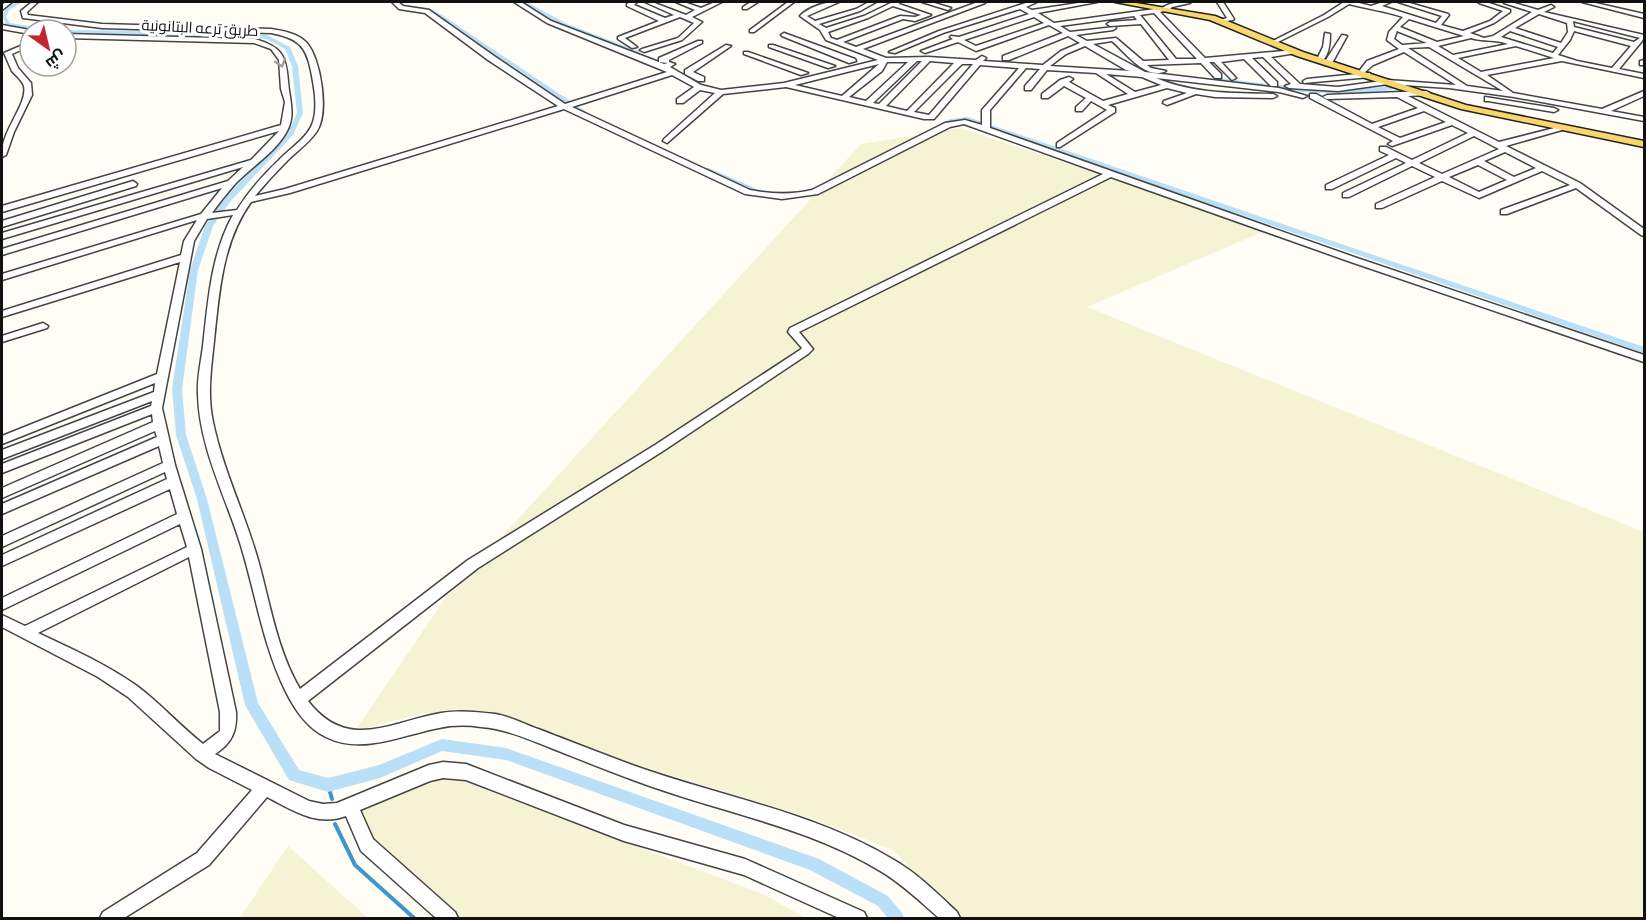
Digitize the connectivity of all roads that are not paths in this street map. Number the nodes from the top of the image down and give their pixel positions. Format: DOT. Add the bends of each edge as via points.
graph roads {
  1 [pos="9,2"];
  2 [pos="35,2"];
  3 [pos="395,2"];
  4 [pos="517,2"];
  5 [pos="634,2"];
  6 [pos="648,2"];
  7 [pos="679,2"];
  8 [pos="718,2"];
  9 [pos="755,2"];
  10 [pos="791,2"];
  11 [pos="813,2"];
  12 [pos="837,2"];
  13 [pos="844,2"];
  14 [pos="873,2"];
  15 [pos="925,2"];
  16 [pos="963,2"];
  17 [pos="983,2"];
  18 [pos="1002,2"];
  19 [pos="1031,2"];
  20 [pos="1094,2"];
  21 [pos="1119,2"];
  22 [pos="1188,2"];
  23 [pos="1220,2"];
  24 [pos="1351,2"];
  25 [pos="1388,2"];
  26 [pos="1401,2"];
  27 [pos="1429,2"];
  28 [pos="1480,2"];
  29 [pos="1506,2"];
  30 [pos="1585,2"];
  31 [pos="895,3"];
  32 [pos="1539,3"];
  33 [pos="1550,5"];
  34 [pos="1416,6"];
  35 [pos="1017,7"];
  36 [pos="1057,7"];
  37 [pos="1377,7"];
  38 [pos="2,8"];
  39 [pos="745,8"];
  40 [pos="948,8"];
  41 [pos="1162,9"];
  42 [pos="1618,9"];
  43 [pos="700,10"];
  44 [pos="807,12"];
  45 [pos="1536,12"];
  46 [pos="1033,13"];
  47 [pos="1135,13"];
  48 [pos="928,15"];
  49 [pos="682,16"];
  50 [pos="987,16"];
  51 [pos="1407,16"];
  52 [pos="1644,16"];
  53 [pos="663,20"];
  54 [pos="1080,21"];
  55 [pos="1222,21"];
  56 [pos="1143,22"];
  57 [pos="1568,22"];
  58 [pos="1610,22"];
  59 [pos="814,23"];
  60 [pos="1004,24"];
  61 [pos="1052,24"];
  62 [pos="1438,24"];
  63 [pos="2,27"];
  64 [pos="1396,28"];
  65 [pos="1511,28"];
  66 [pos="18,30"];
  67 [pos="1095,30"];
  68 [pos="752,31"];
  69 [pos="825,31"];
  70 [pos="941,32"];
  71 [pos="1628,33"];
  72 [pos="1068,34"];
  73 [pos="1327,34"];
  74 [pos="784,35"];
  75 [pos="1468,35"];
  76 [pos="78,36"];
  77 [pos="1344,36"];
  78 [pos="1601,36"];
  79 [pos="1495,37"];
  80 [pos="1643,37"];
  81 [pos="958,39"];
  82 [pos="700,42"];
  83 [pos="837,42"];
  84 [pos="1084,43"];
  85 [pos="1272,43"];
  86 [pos="1434,44"];
  87 [pos="1516,44"];
  88 [pos="728,46"];
  89 [pos="771,46"];
  90 [pos="1563,46"];
  91 [pos="1634,47"];
  92 [pos="857,48"];
  93 [pos="1401,48"];
  94 [pos="18,49"];
  95 [pos="976,49"];
  96 [pos="644,50"];
  97 [pos="893,52"];
  98 [pos="1294,52"];
  99 [pos="1644,52"];
  100 [pos="746,53"];
  101 [pos="771,55"];
  102 [pos="926,55"];
  103 [pos="1265,55"];
  104 [pos="876,56"];
  105 [pos="962,57"];
  106 [pos="1453,57"];
  107 [pos="1006,58"];
  108 [pos="1247,58"];
  109 [pos="1558,58"];
  110 [pos="981,59"];
  111 [pos="885,60"];
  112 [pos="914,60"];
  113 [pos="1216,60"];
  114 [pos="852,61"];
  115 [pos="1174,61"];
  116 [pos="1203,61"];
  117 [pos="1324,62"];
  118 [pos="663,63"];
  119 [pos="1141,63"];
  120 [pos="1047,65"];
  121 [pos="831,66"];
  122 [pos="1024,66"];
  123 [pos="1128,67"];
  124 [pos="816,69"];
  125 [pos="1078,69"];
  126 [pos="847,70"];
  127 [pos="1614,70"];
  128 [pos="679,71"];
  129 [pos="18,72"];
  130 [pos="1098,72"];
  131 [pos="804,73"];
  132 [pos="1147,73"];
  133 [pos="1363,74"];
  134 [pos="1482,74"];
  135 [pos="1644,76"];
  136 [pos="23,78"];
  137 [pos="1215,78"];
  138 [pos="1232,78"];
  139 [pos="774,81"];
  140 [pos="1307,81"];
  141 [pos="832,82"];
  142 [pos="1064,82"];
  143 [pos="1388,82"];
  144 [pos="1274,84"];
  145 [pos="784,85"];
  146 [pos="1167,86"];
  147 [pos="699,87"];
  148 [pos="824,87"];
  149 [pos="1055,87"];
  150 [pos="1298,87"];
  151 [pos="1466,88"];
  152 [pos="722,92"];
  153 [pos="816,92"];
  154 [pos="1417,92"];
  155 [pos="1193,93"];
  156 [pos="1644,93"];
  157 [pos="1397,94"];
  158 [pos="1134,95"];
  159 [pos="1514,95"];
  160 [pos="1045,96"];
  161 [pos="1303,96"];
  162 [pos="1313,96"];
  163 [pos="844,98"];
  164 [pos="1091,98"];
  165 [pos="680,101"];
  166 [pos="868,103"];
  167 [pos="1167,103"];
  168 [pos="1102,104"];
  169 [pos="567,105"];
  170 [pos="882,106"];
  171 [pos="1425,108"];
  172 [pos="1079,109"];
  173 [pos="909,113"];
  174 [pos="1598,113"];
  175 [pos="1644,118"];
  176 [pos="1453,122"];
  177 [pos="1644,126"];
  178 [pos="284,127"];
  179 [pos="1371,127"];
  180 [pos="1559,128"];
  181 [pos="986,129"];
  182 [pos="1475,133"];
  183 [pos="667,141"];
  184 [pos="1399,141"];
  185 [pos="1644,144"];
  186 [pos="1060,145"];
  187 [pos="1502,147"];
  188 [pos="2,155"];
  189 [pos="1396,155"];
  190 [pos="1477,161"];
  191 [pos="253,162"];
  192 [pos="1413,163"];
  193 [pos="1542,168"];
  194 [pos="1110,174"];
  195 [pos="1443,176"];
  196 [pos="1514,180"];
  197 [pos="231,183"];
  198 [pos="133,184"];
  199 [pos="1577,185"];
  200 [pos="1329,187"];
  201 [pos="1346,195"];
  202 [pos="249,200"];
  203 [pos="1378,206"];
  204 [pos="2,208"];
  205 [pos="1504,212"];
  206 [pos="234,213"];
  207 [pos="209,214"];
  208 [pos="2,224"];
  209 [pos="1644,232"];
  210 [pos="2,236"];
  211 [pos="2,252"];
  212 [pos="185,261"];
  213 [pos="2,277"];
  214 [pos="2,314"];
  215 [pos="2,322"];
  216 [pos="43,326"];
  217 [pos="2,339"];
  218 [pos="1644,359"];
  219 [pos="163,376"];
  220 [pos="159,394"];
  221 [pos="156,408"];
  222 [pos="159,424"];
  223 [pos="163,439"];
  224 [pos="2,440"];
  225 [pos="2,455"];
  226 [pos="169,465"];
  227 [pos="2,469"];
  228 [pos="175,481"];
  229 [pos="2,493"];
  230 [pos="2,509"];
  231 [pos="184,516"];
  232 [pos="2,542"];
  233 [pos="194,549"];
  234 [pos="2,561"];
  235 [pos="2,604"];
  236 [pos="2,621"];
  237 [pos="24,633"];
  238 [pos="298,700"];
  239 [pos="202,754"];
  240 [pos="264,788"];
  241 [pos="350,807"];
  242 [pos="109,918"];
  243 [pos="449,918"];
  244 [pos="858,918"];
  245 [pos="951,918"];
  1 -- 38 [label="street"];
  2 -- 202 [label="street" via="24,11 25,17 91,26 264,30 292,36 304,44 315,68 318,119 313,131"];
  3 -- 169 [label="street" via="405,9 427,11 491,58"];
  4 -- 118 [label="street" via="549,22"];
  5 -- 53 [label="street" via="628,5"];
  6 -- 49 [label="street"];
  7 -- 43 [label="street"];
  8 -- 43 [label="street"];
  9 -- 39 [label="street"];
  10 -- 68 [label="street"];
  11 -- 44 [label="street"];
  12 -- 13 [label="street"];
  12 -- 44 [label="street"];
  14 -- 59 [label="street"];
  15 -- 40 [label="street"];
  16 -- 40 [label="street"];
  17 -- 92 [label="street"];
  18 -- 35 [label="street"];
  19 -- 35 [label="street"];
  20 -- 36 [label="street"];
  21 -- 41 [label="main road"];
  22 -- 41 [label="street"];
  23 -- 55 [label="street" via="1232,19"];
  24 -- 37 [label="street"];
  24 -- 85 [label="street"];
  25 -- 37 [label="street"];
  26 -- 34 [label="street"];
  27 -- 34 [label="street"];
  28 -- 75 [label="street" via="1508,11"];
  29 -- 45 [label="street"];
  30 -- 42 [label="street"];
  31 -- 48 [label="street"];
  31 -- 69 [label="street"];
  32 -- 33 [label="street"];
  33 -- 45 [label="street"];
  33 -- 57 [label="street"];
  34 -- 62 [label="street" via="1446,15"];
  35 -- 46 [label="street"];
  35 -- 50 [label="street"];
  36 -- 46 [label="street"];
  36 -- 54 [label="street"];
  37 -- 51 [label="street"];
  40 -- 48 [label="street"];
  41 -- 47 [label="street"];
  41 -- 55 [label="main road"];
  41 -- 116 [label="street"];
  42 -- 52 [label="street"];
  42 -- 58 [label="street"];
  43 -- 49 [label="street"];
  44 -- 59 [label="street" via="803,16"];
  45 -- 57 [label="street"];
  45 -- 65 [label="street"];
  46 -- 60 [label="street"];
  46 -- 61 [label="street"];
  47 -- 54 [label="street"];
  47 -- 56 [label="street"];
  48 -- 83 [label="street" via="902,17"];
  49 -- 53 [label="street"];
  49 -- 96 [label="street" via="699,22 682,38"];
  50 -- 60 [label="street"];
  50 -- 70 [label="street"];
  51 -- 62 [label="street"];
  51 -- 64 [label="street"];
  52 -- 71 [label="street"];
  53 -- 96 [label="street" via="620,38"];
  54 -- 61 [label="street"];
  54 -- 67 [label="street"];
  55 -- 85 [label="main road"];
  56 -- 67 [label="street" via="1110,24 1113,28"];
  56 -- 115 [label="street"];
  57 -- 58 [label="street"];
  57 -- 78 [label="street"];
  57 -- 90 [label="street"];
  58 -- 71 [label="street"];
  58 -- 78 [label="street"];
  59 -- 69 [label="street"];
  60 -- 81 [label="street"];
  61 -- 72 [label="street"];
  61 -- 95 [label="street"];
  62 -- 75 [label="street"];
  63 -- 66 [label="street"];
  64 -- 86 [label="street"];
  64 -- 93 [label="street" via="1389,38"];
  65 -- 79 [label="street"];
  65 -- 90 [label="street"];
  67 -- 72 [label="street"];
  69 -- 83 [label="street" via="827,38"];
  70 -- 81 [label="street"];
  70 -- 97 [label="street"];
  71 -- 80 [label="street"];
  72 -- 84 [label="street"];
  72 -- 107 [label="street"];
  73 -- 117 [label="street"];
  74 -- 114 [label="street"];
  75 -- 79 [label="street" via="1484,40"];
  75 -- 86 [label="street"];
  76 -- 178 [label="street, طريق ترعه البتانونية, one-way" via="230,39 266,44 283,60 289,102"];
  77 -- 117 [label="street"];
  78 -- 91 [label="street"];
  79 -- 87 [label="street"];
  80 -- 91 [label="street"];
  81 -- 95 [label="street"];
  81 -- 102 [label="street"];
  82 -- 118 [label="street"];
  83 -- 92 [label="street"];
  84 -- 119 [label="street" via="1114,39"];
  84 -- 120 [label="street"];
  84 -- 123 [label="street"];
  85 -- 98 [label="main road"];
  86 -- 93 [label="street"];
  86 -- 106 [label="street"];
  87 -- 106 [label="street"];
  87 -- 109 [label="street"];
  88 -- 128 [label="street"];
  89 -- 121 [label="street"];
  90 -- 109 [label="street"];
  91 -- 99 [label="street"];
  91 -- 127 [label="street"];
  92 -- 104 [label="street"];
  93 -- 133 [label="street" via="1370,63"];
  93 -- 151 [label="street"];
  94 -- 129 [label="street" via="8,53"];
  95 -- 105 [label="street"];
  96 -- 118 [label="street"];
  97 -- 102 [label="street"];
  97 -- 104 [label="street"];
  98 -- 103 [label="street"];
  98 -- 117 [label="main road"];
  100 -- 131 [label="street"];
  101 -- 124 [label="street"];
  102 -- 105 [label="street"];
  102 -- 112 [label="street"];
  102 -- 170 [label="street"];
  103 -- 108 [label="street"];
  103 -- 150 [label="street"];
  104 -- 111 [label="street"];
  104 -- 114 [label="street"];
  105 -- 110 [label="street"];
  105 -- 173 [label="street"];
  106 -- 134 [label="street"];
  107 -- 110 [label="street"];
  107 -- 120 [label="street"];
  108 -- 113 [label="street"];
  108 -- 144 [label="street"];
  109 -- 127 [label="street"];
  109 -- 134 [label="street"];
  110 -- 122 [label="street"];
  110 -- 173 [label="street" via="931,117"];
  111 -- 112 [label="street"];
  111 -- 126 [label="street"];
  111 -- 163 [label="street"];
  112 -- 166 [label="street"];
  113 -- 116 [label="street"];
  113 -- 138 [label="street"];
  114 -- 121 [label="street"];
  115 -- 116 [label="street"];
  115 -- 119 [label="street"];
  116 -- 137 [label="street"];
  117 -- 133 [label="main road"];
  118 -- 128 [label="street"];
  119 -- 123 [label="street"];
  119 -- 132 [label="street"];
  120 -- 122 [label="street"];
  120 -- 125 [label="street"];
  120 -- 149 [label="street" via="1031,85"];
  121 -- 124 [label="street"];
  122 -- 181 [label="street" via="986,110"];
  123 -- 125 [label="street"];
  123 -- 132 [label="street"];
  124 -- 131 [label="street"];
  125 -- 130 [label="street"];
  125 -- 142 [label="street"];
  126 -- 141 [label="street"];
  126 -- 145 [label="street"];
  127 -- 135 [label="street"];
  128 -- 139 [label="street" via="724,86"];
  128 -- 147 [label="street"];
  128 -- 169 [label="street"];
  130 -- 132 [label="street"];
  130 -- 158 [label="street"];
  131 -- 139 [label="street"];
  132 -- 137 [label="street"];
  132 -- 146 [label="street"];
  133 -- 140 [label="street"];
  133 -- 143 [label="main road"];
  134 -- 159 [label="street"];
  136 -- 188 [label="street" via="28,95"];
  137 -- 138 [label="street"];
  137 -- 161 [label="street"];
  138 -- 144 [label="street"];
  139 -- 145 [label="street"];
  142 -- 149 [label="street"];
  142 -- 164 [label="street"];
  143 -- 150 [label="street" via="1338,89"];
  143 -- 151 [label="street"];
  143 -- 154 [label="main road"];
  144 -- 150 [label="street"];
  145 -- 152 [label="street"];
  145 -- 153 [label="street"];
  146 -- 155 [label="street"];
  146 -- 158 [label="street"];
  147 -- 152 [label="street"];
  147 -- 165 [label="street"];
  148 -- 153 [label="street"];
  149 -- 160 [label="street"];
  151 -- 159 [label="street"];
  152 -- 183 [label="street"];
  153 -- 163 [label="street"];
  154 -- 157 [label="street"];
  154 -- 174 [label="street"];
  154 -- 180 [label="main road"];
  155 -- 161 [label="street"];
  155 -- 167 [label="street"];
  156 -- 174 [label="street"];
  157 -- 162 [label="street"];
  157 -- 171 [label="street"];
  158 -- 168 [label="street"];
  159 -- 174 [label="street"];
  161 -- 162 [label="street"];
  162 -- 179 [label="street"];
  163 -- 166 [label="street"];
  164 -- 168 [label="street"];
  164 -- 172 [label="street"];
  166 -- 170 [label="street"];
  168 -- 186 [label="street" via="1112,110"];
  169 -- 181 [label="street" via="748,192 780,198 821,190 953,123 965,122"];
  169 -- 202 [label="street"];
  170 -- 173 [label="street"];
  171 -- 176 [label="street"];
  171 -- 179 [label="street"];
  174 -- 175 [label="street"];
  174 -- 177 [label="street"];
  176 -- 182 [label="street"];
  176 -- 184 [label="street"];
  178 -- 191 [label="street" via="277,140"];
  178 -- 204 [label="street"];
  179 -- 184 [label="street"];
  180 -- 185 [label="main road"];
  180 -- 187 [label="street"];
  181 -- 194 [label="street"];
  182 -- 187 [label="street"];
  182 -- 192 [label="street"];
  184 -- 189 [label="street" via="1383,148"];
  187 -- 190 [label="street"];
  187 -- 193 [label="street"];
  189 -- 192 [label="street"];
  189 -- 200 [label="street"];
  190 -- 195 [label="street"];
  190 -- 196 [label="street"];
  191 -- 197 [label="street"];
  191 -- 210 [label="street"];
  192 -- 195 [label="street"];
  192 -- 201 [label="street"];
  193 -- 196 [label="street"];
  193 -- 199 [label="street"];
  194 -- 218 [label="street"];
  194 -- 238 [label="street" via="794,330 807,345 804,352 473,564"];
  195 -- 196 [label="street" via="1479,195"];
  195 -- 203 [label="street"];
  197 -- 207 [label="street"];
  197 -- 211 [label="street"];
  198 -- 208 [label="street"];
  199 -- 205 [label="street"];
  199 -- 209 [label="street"];
  202 -- 206 [label="street"];
  206 -- 207 [label="street"];
  206 -- 238 [label="street" via="214,291 204,401 279,659"];
  207 -- 212 [label="street" via="189,241"];
  207 -- 213 [label="street"];
  212 -- 214 [label="street"];
  212 -- 215 [label="street"];
  212 -- 219 [label="street"];
  216 -- 217 [label="street"];
  219 -- 220 [label="street"];
  219 -- 224 [label="street"];
  220 -- 221 [label="street"];
  220 -- 225 [label="street"];
  221 -- 222 [label="street"];
  221 -- 227 [label="street"];
  222 -- 223 [label="street"];
  222 -- 229 [label="street"];
  223 -- 226 [label="street"];
  223 -- 230 [label="street"];
  226 -- 228 [label="street"];
  226 -- 232 [label="street"];
  228 -- 231 [label="street"];
  228 -- 234 [label="street"];
  231 -- 233 [label="street"];
  231 -- 235 [label="street"];
  233 -- 237 [label="street"];
  233 -- 239 [label="street" via="230,726 224,738"];
  236 -- 237 [label="street"];
  237 -- 239 [label="street" via="133,692"];
  238 -- 245 [label="street" via="325,729 347,737 444,720 500,722 678,788 794,823 851,845 890,865"];
  239 -- 240 [label="street"];
  240 -- 241 [label="street" via="308,809 323,812"];
  240 -- 242 [label="street" via="203,859"];
  241 -- 243 [label="street" via="367,845"];
  241 -- 244 [label="street" via="429,773 466,772 624,832 745,867"];
}
